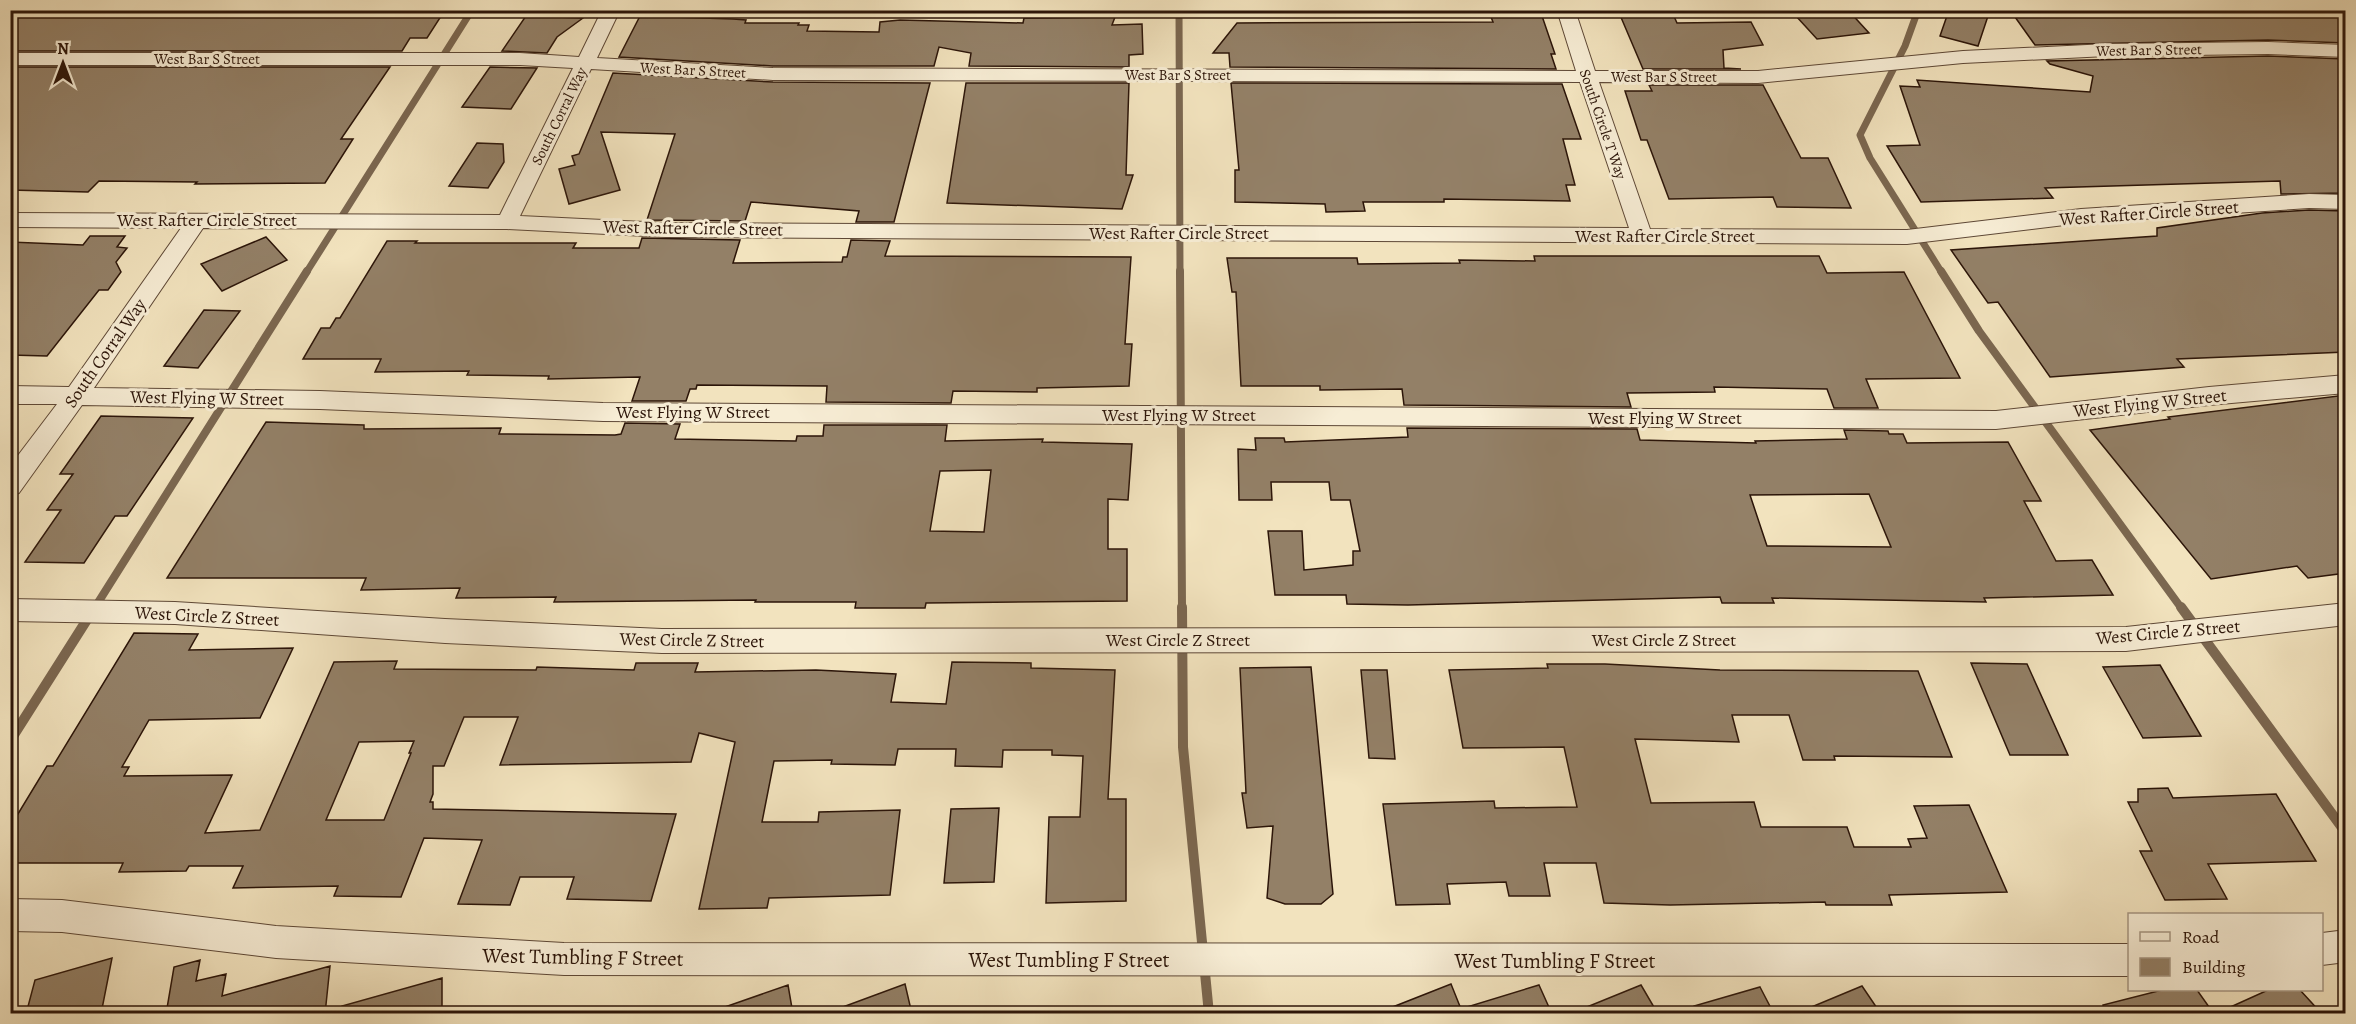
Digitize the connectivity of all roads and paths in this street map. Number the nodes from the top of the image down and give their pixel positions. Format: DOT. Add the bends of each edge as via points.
graph roads {
  1 [pos="610,10"];
  2 [pos="1566,10"];
  3 [pos="2346,51"];
  4 [pos="10,59"];
  5 [pos="585,64"];
  6 [pos="1587,76"];
  7 [pos="2346,202"];
  8 [pos="197,219"];
  9 [pos="10,220"];
  10 [pos="507,222"];
  11 [pos="1642,236"];
  12 [pos="2346,384"];
  13 [pos="10,395"];
  14 [pos="75,397"];
  15 [pos="10,486"];
  16 [pos="10,610"];
  17 [pos="2346,614"];
  18 [pos="10,915"];
  19 [pos="2346,946"];
  20 [pos="2323,949"];
  21 [pos="2128,960"];
  1 -- 5 [label="street, South Corral Way"];
  2 -- 6 [label="street, South Circle T Way"];
  3 -- 6 [label="street, West Bar S Street" via="2107,50 1963,57 1758,77"];
  4 -- 5 [label="street, West Bar S Street" via="520,59"];
  5 -- 6 [label="street, West Bar S Street" via="773,74"];
  5 -- 10 [label="street, South Corral Way"];
  6 -- 11 [label="street, South Circle T Way"];
  7 -- 11 [label="street, West Rafter Circle Street" via="2081,216 1907,237"];
  8 -- 9 [label="street, West Rafter Circle Street"];
  8 -- 10 [label="street, West Rafter Circle Street"];
  8 -- 14 [label="street, South Corral Way"];
  10 -- 11 [label="street, West Rafter Circle Street" via="666,230"];
  12 -- 14 [label="street, West Flying W Street" via="1996,420 615,412 320,400"];
  13 -- 14 [label="street, West Flying W Street"];
  14 -- 15 [label="street, South Corral Way"];
  16 -- 17 [label="street, West Circle Z Street" via="175,613 662,641 2126,639"];
  18 -- 21 [label="street, West Tumbling F Street" via="62,916 276,942 564,959"];
  19 -- 20 [label="street"];
}
